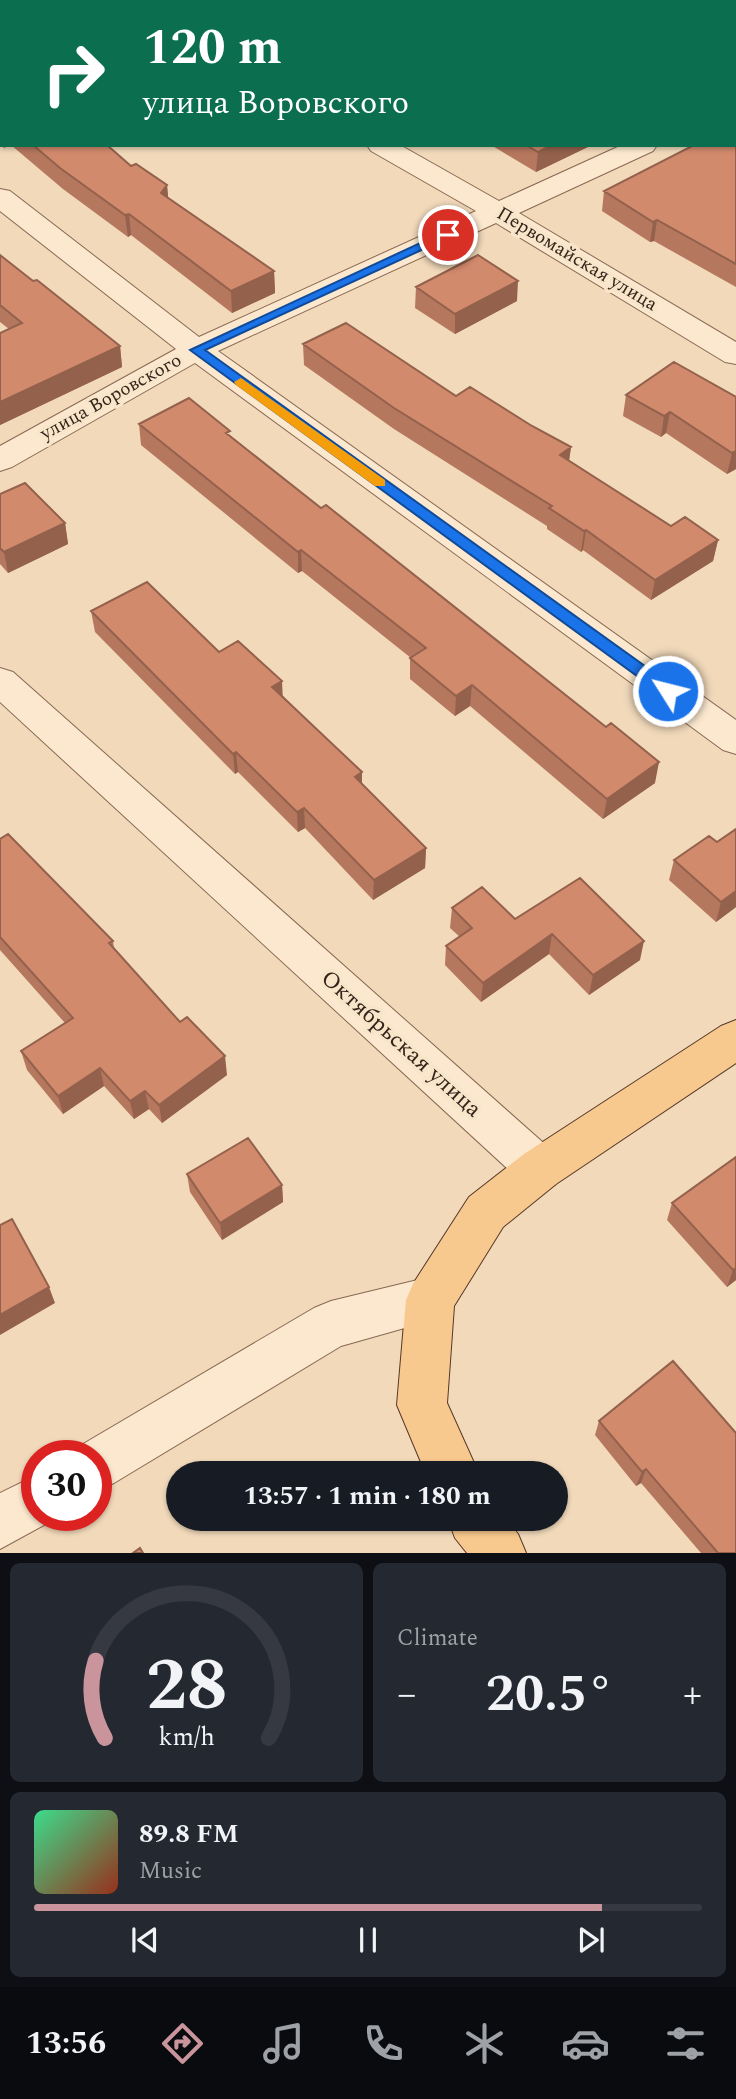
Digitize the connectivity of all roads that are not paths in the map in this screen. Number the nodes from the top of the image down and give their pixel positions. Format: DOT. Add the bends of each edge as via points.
graph roads {
  1 [pos="384,147"];
  2 [pos="640,147"];
  3 [pos="0,197"];
  4 [pos="498,212"];
  5 [pos="196,350"];
  6 [pos="736,355"];
  7 [pos="0,460"];
  8 [pos="0,681"];
  9 [pos="736,740"];
  10 [pos="736,1039"];
  11 [pos="540,1170"];
  12 [pos="430,1300"];
  13 [pos="112,1455"];
  14 [pos="447,1461"];
  15 [pos="21,1511"];
  16 [pos="0,1523"];
  17 [pos="483,1531"];
  18 [pos="499,1553"];
  1 -- 4 [label="street, Первомайская улица"];
  2 -- 4 [label="street, улица Воровского"];
  3 -- 5 [label="street"];
  4 -- 5 [label="street, улица Воровского"];
  4 -- 6 [label="street, Первомайская улица"];
  5 -- 7 [label="street, улица Воровского"];
  5 -- 9 [label="street"];
  8 -- 11 [label="street, Октябрьская улица"];
  10 -- 11 [label="main road"];
  11 -- 12 [label="main road" via="486,1212"];
  12 -- 13 [label="street" via="331,1325"];
  12 -- 14 [label="main road" via="422,1405"];
  15 -- 16 [label="street"];
  17 -- 18 [label="main road"];
}
